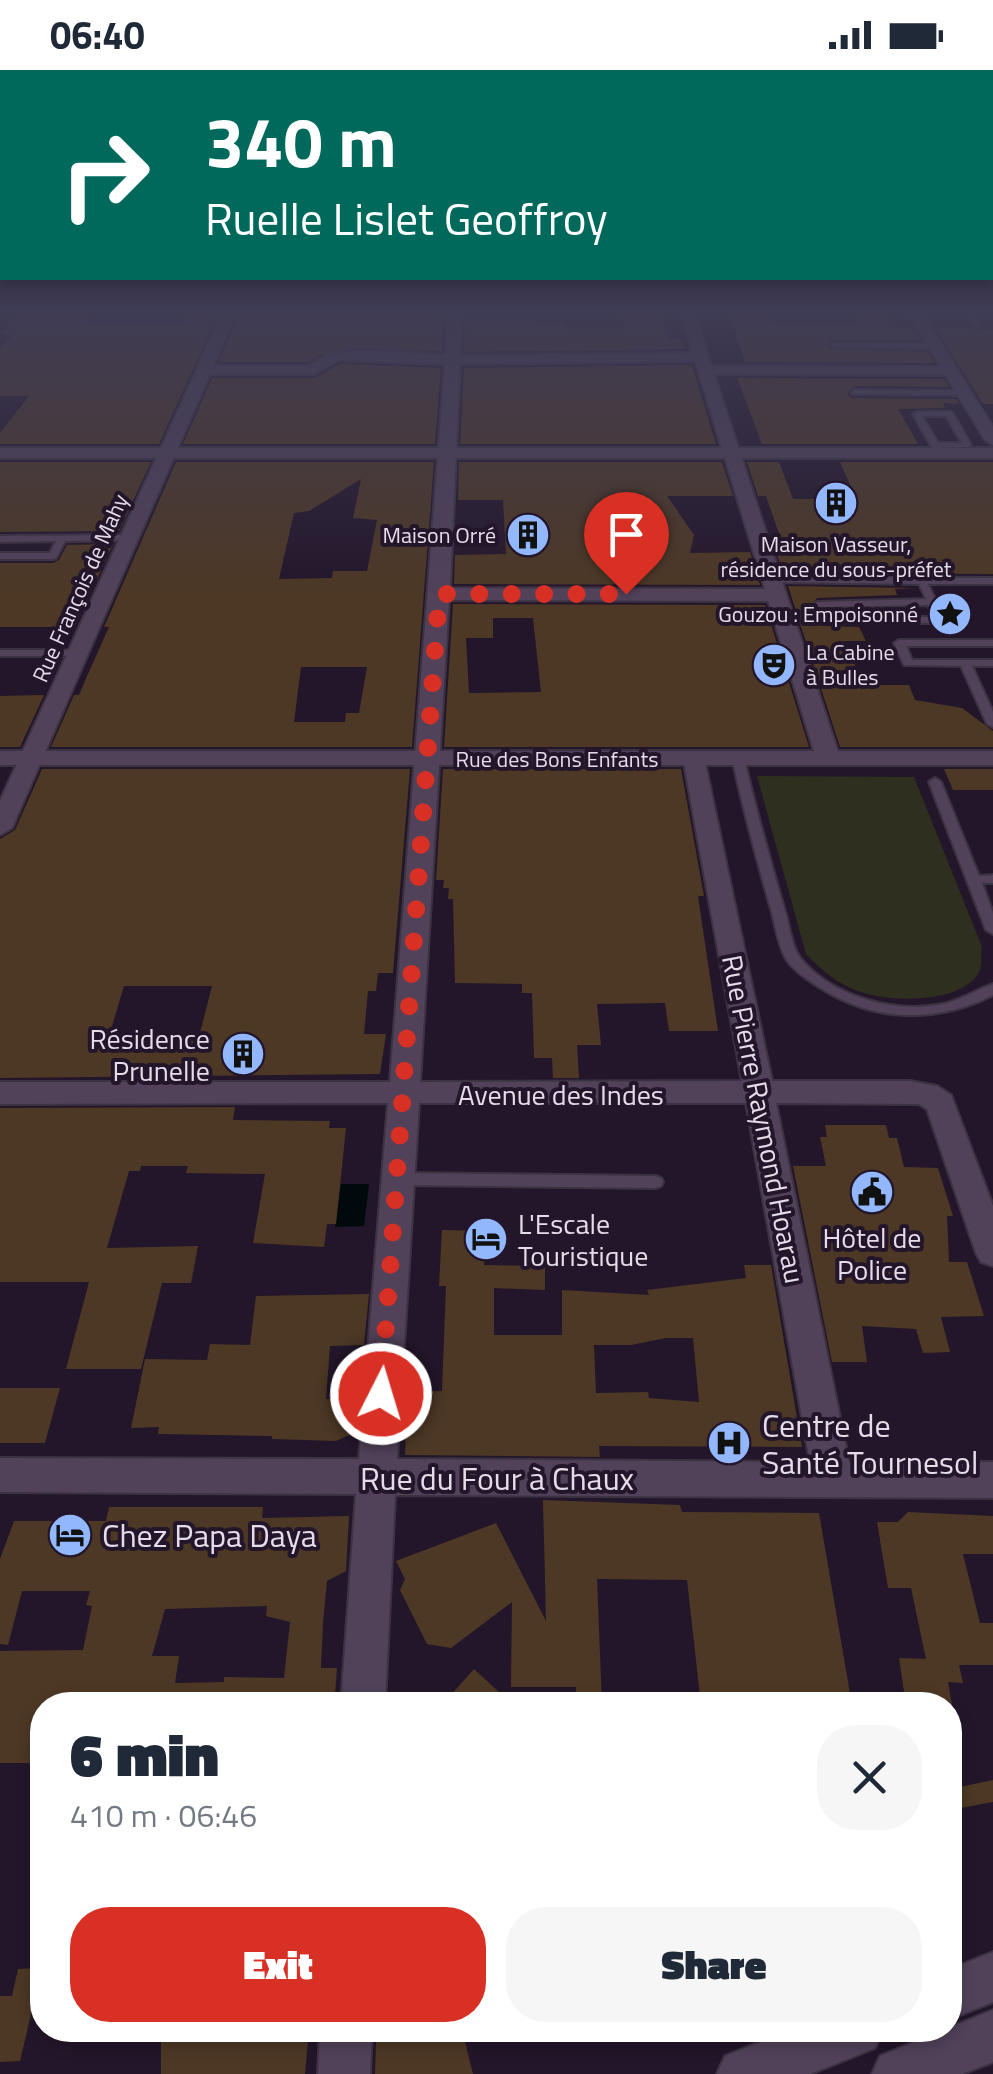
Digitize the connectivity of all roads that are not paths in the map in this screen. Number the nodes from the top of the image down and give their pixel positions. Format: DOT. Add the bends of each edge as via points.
graph roads {
  1 [pos="188,406"];
  2 [pos="451,406"];
  3 [pos="716,406"];
  4 [pos="971,406"];
  5 [pos="955,425"];
  6 [pos="989,432"];
  7 [pos="937,449"];
  8 [pos="0,453"];
  9 [pos="166,453"];
  10 [pos="448,453"];
  11 [pos="993,453"];
  12 [pos="731,454"];
  13 [pos="130,538"];
  14 [pos="0,539"];
  15 [pos="62,539"];
  16 [pos="0,556"];
  17 [pos="922,580"];
  18 [pos="993,581"];
  19 [pos="772,587"];
  20 [pos="439,594"];
  21 [pos="932,602"];
  22 [pos="993,643"];
  23 [pos="0,653"];
  24 [pos="79,653"];
  25 [pos="965,663"];
  26 [pos="993,663"];
  27 [pos="993,724"];
  28 [pos="0,758"];
  29 [pos="695,758"];
  30 [pos="738,758"];
  31 [pos="828,758"];
  32 [pos="31,759"];
  33 [pos="429,759"];
  34 [pos="992,759"];
  35 [pos="935,782"];
  36 [pos="0,828"];
  37 [pos="993,879"];
  38 [pos="974,880"];
  39 [pos="993,930"];
  40 [pos="993,989"];
  41 [pos="0,1093"];
  42 [pos="404,1094"];
  43 [pos="761,1094"];
  44 [pos="400,1179"];
  45 [pos="656,1182"];
  46 [pos="993,1253"];
  47 [pos="0,1475"];
  48 [pos="374,1478"];
  49 [pos="833,1479"];
  50 [pos="993,1480"];
  51 [pos="364,1692"];
  52 [pos="993,1977"];
  53 [pos="962,1989"];
  54 [pos="993,2036"];
  55 [pos="345,2042"];
  56 [pos="827,2042"];
  57 [pos="344,2074"];
  58 [pos="743,2074"];
  59 [pos="898,2074"];
  1 -- 9 [label="street, Rue François de Mahy"];
  2 -- 10 [label="street"];
  3 -- 12 [label="street"];
  4 -- 6 [label="street"];
  5 -- 6 [label="lane"];
  5 -- 7 [label="lane" via="967,446"];
  5 -- 7 [label="lane" via="949,414 917,414"];
  7 -- 11 [label="street"];
  7 -- 12 [label="street"];
  8 -- 9 [label="street"];
  9 -- 10 [label="street"];
  9 -- 13 [label="street, Rue François de Mahy"];
  10 -- 12 [label="street"];
  10 -- 20 [label="street"];
  12 -- 19 [label="street"];
  13 -- 15 [label="lane"];
  13 -- 24 [label="street, Rue François de Mahy"];
  14 -- 15 [label="lane"];
  15 -- 16 [label="lane" via="53,556"];
  17 -- 18 [label="lane"];
  17 -- 19 [label="lane"];
  17 -- 21 [label="lane"];
  19 -- 20 [label="street"];
  19 -- 31 [label="street"];
  20 -- 33 [label="street"];
  21 -- 21 [label="lane" via="940,620 826,620 820,604"];
  22 -- 25 [label="lane" via="899,643 908,663"];
  23 -- 24 [label="lane"];
  24 -- 32 [label="street, Rue François de Mahy"];
  25 -- 26 [label="lane"];
  25 -- 27 [label="lane"];
  28 -- 32 [label="street, Rue des Bons Enfants"];
  29 -- 30 [label="street, Rue des Bons Enfants"];
  29 -- 33 [label="street, Rue des Bons Enfants"];
  29 -- 43 [label="street, Rue Pierre Raymond Hoarau"];
  30 -- 31 [label="street, Rue des Bons Enfants"];
  30 -- 40 [label="lane" via="792,958 807,973 845,997 892,1011 946,1010"];
  31 -- 34 [label="street, Rue des Bons Enfants"];
  32 -- 33 [label="street, Rue des Bons Enfants"];
  32 -- 36 [label="street, Rue François de Mahy"];
  33 -- 42 [label="street"];
  35 -- 38 [label="lane"];
  37 -- 38 [label="lane"];
  38 -- 39 [label="lane"];
  41 -- 42 [label="street, Avenue des Indes"];
  42 -- 43 [label="street, Avenue des Indes"];
  42 -- 44 [label="street"];
  43 -- 46 [label="street, Avenue des Indes" via="910,1092 940,1103"];
  43 -- 49 [label="street, Rue Pierre Raymond Hoarau"];
  44 -- 45 [label="lane"];
  44 -- 48 [label="street"];
  47 -- 48 [label="street, Rue du Four à Chaux"];
  48 -- 49 [label="street, Rue du Four à Chaux"];
  48 -- 51 [label="street"];
  49 -- 50 [label="street, Rue du Four à Chaux"];
  52 -- 53 [label="street"];
  54 -- 59 [label="street"];
  55 -- 57 [label="street"];
  56 -- 58 [label="street"];
}
